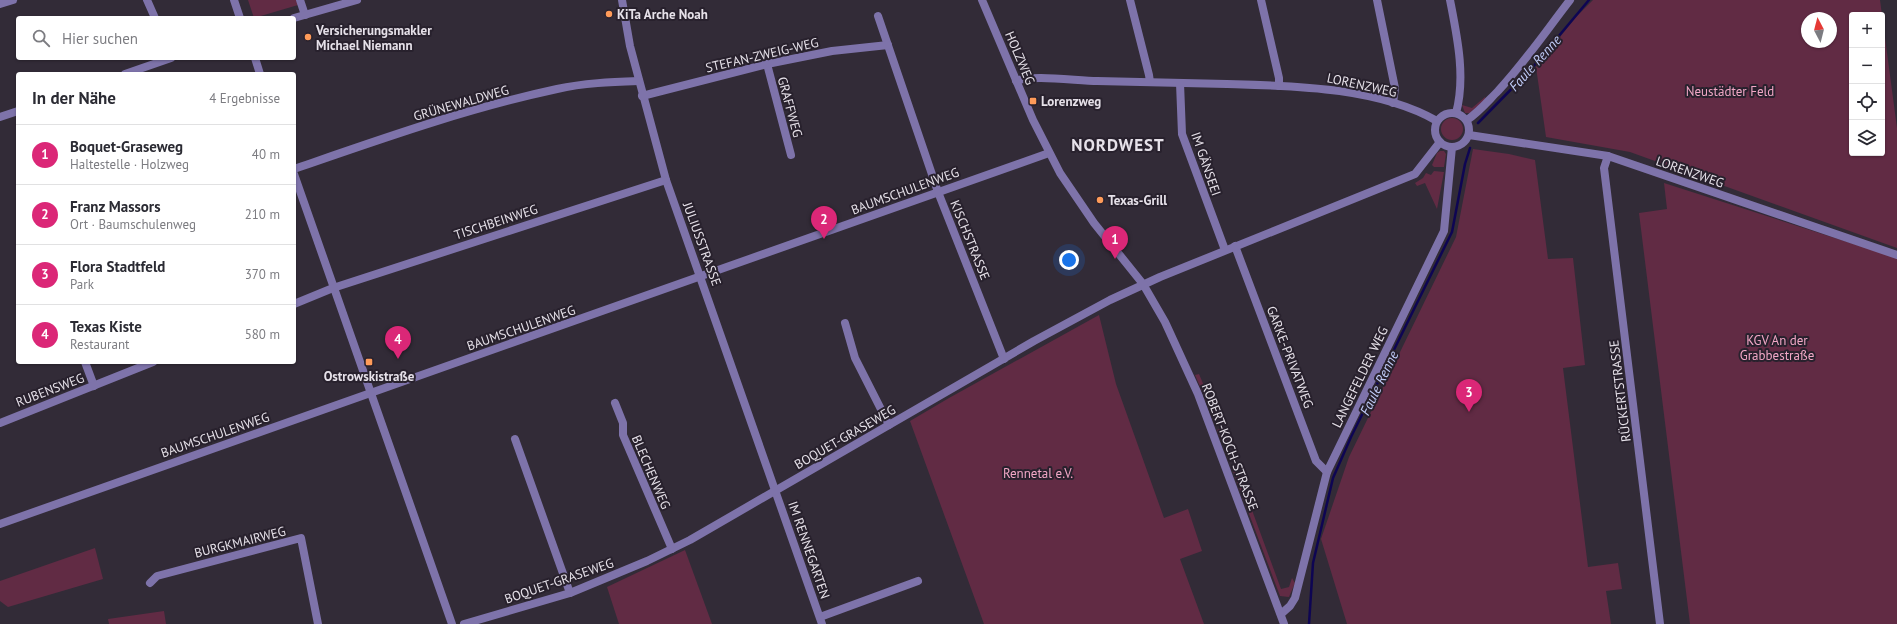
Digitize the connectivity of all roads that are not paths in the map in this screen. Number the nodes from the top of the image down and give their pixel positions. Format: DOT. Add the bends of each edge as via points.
graph roads {
  1 [pos="13,0"];
  2 [pos="147,0"];
  3 [pos="234,0"];
  4 [pos="300,0"];
  5 [pos="357,0"];
  6 [pos="622,0"];
  7 [pos="982,0"];
  8 [pos="1130,0"];
  9 [pos="1261,0"];
  10 [pos="1377,0"];
  11 [pos="1450,0"];
  12 [pos="1570,0"];
  13 [pos="0,4"];
  14 [pos="305,15"];
  15 [pos="154,16"];
  16 [pos="239,16"];
  17 [pos="878,16"];
  18 [pos="296,17"];
  19 [pos="888,45"];
  20 [pos="164,60"];
  21 [pos="256,60"];
  22 [pos="767,64"];
  23 [pos="131,72"];
  24 [pos="259,72"];
  25 [pos="639,81"];
  26 [pos="1016,81"];
  27 [pos="1150,82"];
  28 [pos="1180,83"];
  29 [pos="1279,86"];
  30 [pos="642,96"];
  31 [pos="1393,103"];
  32 [pos="16,112"];
  33 [pos="1456,113"];
  34 [pos="0,117"];
  35 [pos="1467,120"];
  36 [pos="1437,121"];
  37 [pos="1469,135"];
  38 [pos="1440,142"];
  39 [pos="1452,147"];
  40 [pos="1049,153"];
  41 [pos="791,156"];
  42 [pos="1608,156"];
  43 [pos="296,168"];
  44 [pos="296,180"];
  45 [pos="666,180"];
  46 [pos="938,192"];
  47 [pos="1235,246"];
  48 [pos="1225,250"];
  49 [pos="1897,255"];
  50 [pos="701,278"];
  51 [pos="1143,284"];
  52 [pos="333,288"];
  53 [pos="296,303"];
  54 [pos="845,323"];
  55 [pos="1004,359"];
  56 [pos="86,364"];
  57 [pos="148,364"];
  58 [pos="94,386"];
  59 [pos="372,393"];
  60 [pos="615,403"];
  61 [pos="0,423"];
  62 [pos="889,425"];
  63 [pos="515,439"];
  64 [pos="1327,472"];
  65 [pos="776,491"];
  66 [pos="0,524"];
  67 [pos="672,549"];
  68 [pos="918,581"];
  69 [pos="150,583"];
  70 [pos="570,593"];
  71 [pos="1281,614"];
  72 [pos="821,621"];
  73 [pos="318,624"];
  74 [pos="452,624"];
  75 [pos="464,624"];
  76 [pos="1284,624"];
  77 [pos="1660,624"];
  1 -- 13 [label="street"];
  2 -- 15 [label="street"];
  3 -- 16 [label="street"];
  4 -- 14 [label="street"];
  5 -- 14 [label="street"];
  6 -- 25 [label="street, JULIUSSTRASSE"];
  7 -- 26 [label="street, HOLZWEG"];
  8 -- 27 [label="street"];
  9 -- 29 [label="street"];
  10 -- 31 [label="street" via="1395,88"];
  11 -- 33 [label="street" via="1456,28 1460,78"];
  12 -- 35 [label="street" via="1519,67 1482,108"];
  14 -- 18 [label="street"];
  17 -- 19 [label="street, KISCHSTRASSE"];
  19 -- 22 [label="street, STEFAN-ZWEIG-WEG" via="832,51"];
  19 -- 46 [label="street, KISCHSTRASSE"];
  20 -- 23 [label="street"];
  21 -- 24 [label="street"];
  22 -- 30 [label="street, STEFAN-ZWEIG-WEG"];
  22 -- 41 [label="street, GRAFFWEG"];
  25 -- 30 [label="street, JULIUSSTRASSE"];
  25 -- 43 [label="street, GRÜNEWALDWEG" via="596,83 558,89 481,108"];
  26 -- 27 [label="street, LORENZWEG" via="1028,77"];
  26 -- 40 [label="street, HOLZWEG"];
  27 -- 28 [label="street, LORENZWEG"];
  28 -- 29 [label="street, LORENZWEG"];
  28 -- 48 [label="street, IM GÄNSEEI" via="1182,134"];
  29 -- 31 [label="street, LORENZWEG" via="1350,93"];
  30 -- 45 [label="street, JULIUSSTRASSE"];
  31 -- 36 [label="street, LORENZWEG" via="1424,113"];
  32 -- 34 [label="street"];
  33 -- 35 [label="street"];
  33 -- 36 [label="street" via="1445,114"];
  35 -- 37 [label="street"];
  36 -- 38 [label="street" via="1435,132"];
  37 -- 39 [label="street" via="1462,144"];
  37 -- 42 [label="street, LORENZWEG"];
  38 -- 39 [label="street"];
  38 -- 47 [label="street, BOQUET-GRASEWEG" via="1418,171 1408,178"];
  39 -- 64 [label="street, LANGEFELDER WEG" via="1444,231"];
  40 -- 46 [label="street, BAUMSCHULENWEG"];
  40 -- 51 [label="street, HOLZWEG" via="1094,223"];
  42 -- 49 [label="street, LORENZWEG"];
  42 -- 77 [label="street, RÜCKERTSTRASSE" via="1604,168"];
  44 -- 52 [label="street"];
  45 -- 50 [label="street, JULIUSSTRASSE"];
  45 -- 52 [label="street, TISCHBEINWEG"];
  46 -- 50 [label="street, BAUMSCHULENWEG"];
  46 -- 55 [label="street, KISCHSTRASSE"];
  47 -- 48 [label="street, BOQUET-GRASEWEG"];
  47 -- 64 [label="street, GARKE-PRIVATWEG" via="1316,461"];
  48 -- 51 [label="street, BOQUET-GRASEWEG"];
  50 -- 59 [label="street, BAUMSCHULENWEG"];
  50 -- 65 [label="street, JULIUSSTRASSE"];
  51 -- 55 [label="street, BOQUET-GRASEWEG"];
  51 -- 71 [label="street, ROBERT-KOCH-STRASSE" via="1165,322 1198,394"];
  52 -- 53 [label="street"];
  52 -- 59 [label="street"];
  54 -- 62 [label="street" via="855,358"];
  55 -- 62 [label="street, BOQUET-GRASEWEG"];
  56 -- 58 [label="street"];
  57 -- 58 [label="street, RUBENSWEG"];
  58 -- 61 [label="street, RUBENSWEG"];
  59 -- 66 [label="street, BAUMSCHULENWEG"];
  59 -- 74 [label="street"];
  60 -- 67 [label="street, BLECHENWEG" via="623,423 622,434"];
  62 -- 65 [label="street, BOQUET-GRASEWEG"];
  63 -- 70 [label="street"];
  64 -- 71 [label="street, LANGEFELDER WEG" via="1295,598"];
  65 -- 67 [label="street, BOQUET-GRASEWEG"];
  65 -- 72 [label="street, IM RENNEGARTEN"];
  67 -- 70 [label="street, BOQUET-GRASEWEG"];
  68 -- 72 [label="street, IM RENNEGARTEN"];
  69 -- 73 [label="street, BURGKMAIRWEG" via="157,576 302,538"];
  70 -- 75 [label="street, BOQUET-GRASEWEG"];
  71 -- 76 [label="street, ROBERT-KOCH-STRASSE"];
}
